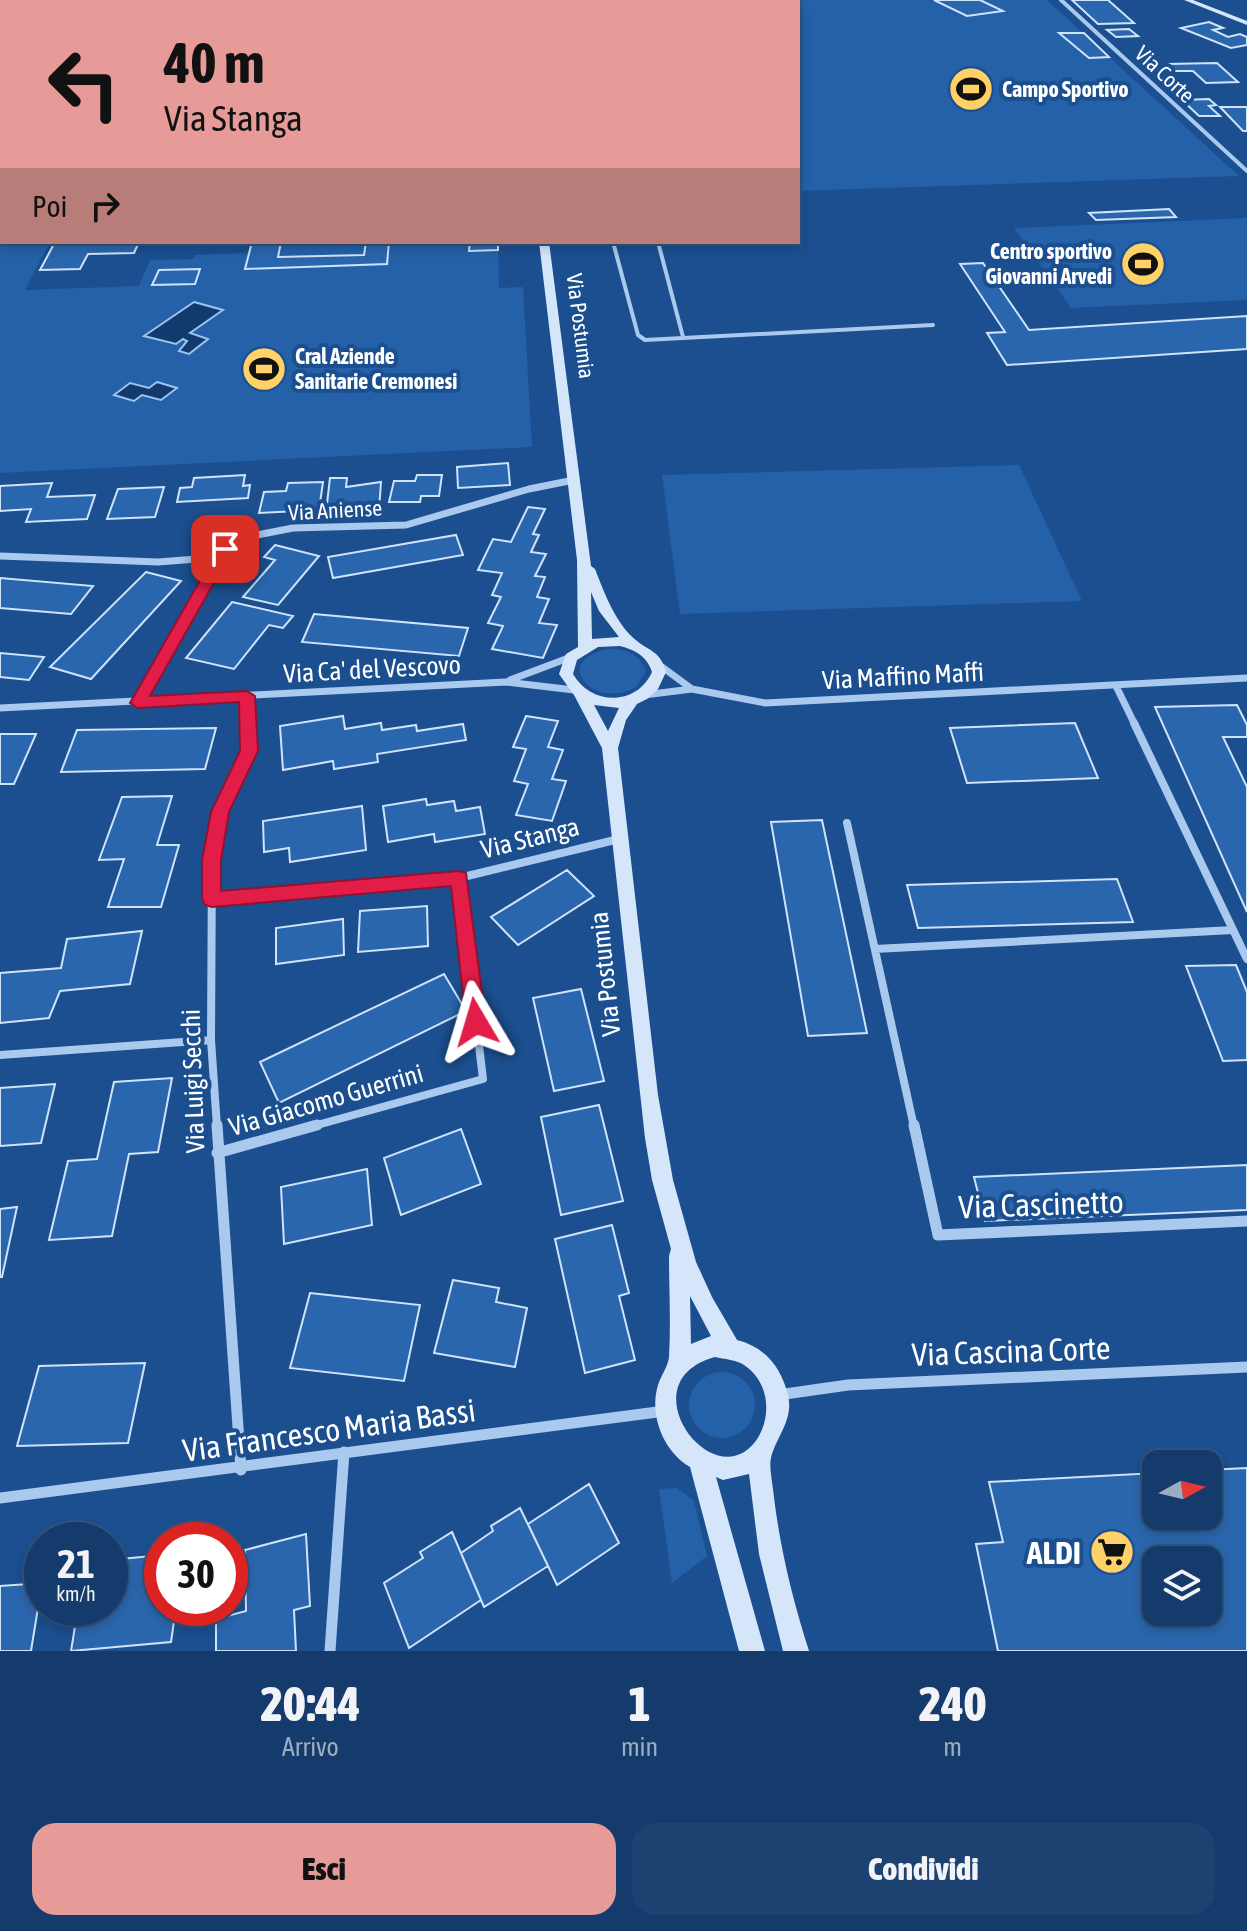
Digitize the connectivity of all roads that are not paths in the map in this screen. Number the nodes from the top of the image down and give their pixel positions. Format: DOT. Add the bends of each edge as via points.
graph roads {
  1 [pos="1061,0"];
  2 [pos="1187,0"];
  3 [pos="1247,23"];
  4 [pos="1247,171"];
  5 [pos="544,244"];
  6 [pos="614,244"];
  7 [pos="659,244"];
  8 [pos="933,325"];
  9 [pos="683,337"];
  10 [pos="574,480"];
  11 [pos="225,549"];
  12 [pos="0,556"];
  13 [pos="584,560"];
  14 [pos="631,643"];
  15 [pos="585,647"];
  16 [pos="571,657"];
  17 [pos="657,664"];
  18 [pos="1247,678"];
  19 [pos="506,682"];
  20 [pos="1116,686"];
  21 [pos="692,689"];
  22 [pos="578,693"];
  23 [pos="247,696"];
  24 [pos="638,698"];
  25 [pos="138,703"];
  26 [pos="0,708"];
  27 [pos="610,748"];
  28 [pos="847,823"];
  29 [pos="620,839"];
  30 [pos="459,878"];
  31 [pos="212,899"];
  32 [pos="1233,930"];
  33 [pos="875,949"];
  34 [pos="1247,959"];
  35 [pos="211,1040"];
  36 [pos="0,1055"];
  37 [pos="217,1153"];
  38 [pos="1247,1221"];
  39 [pos="680,1251"];
  40 [pos="728,1346"];
  41 [pos="680,1363"];
  42 [pos="1247,1367"];
  43 [pos="778,1395"];
  44 [pos="666,1411"];
  45 [pos="344,1452"];
  46 [pos="759,1454"];
  47 [pos="700,1460"];
  48 [pos="241,1470"];
  49 [pos="0,1498"];
  50 [pos="330,1651"];
  51 [pos="752,1651"];
  52 [pos="796,1651"];
  1 -- 4 [label="street, Via Corte"];
  2 -- 3 [label="street"];
  5 -- 10 [label="street, Via Postumia"];
  6 -- 9 [label="lane" via="638,335 645,340"];
  7 -- 9 [label="lane"];
  8 -- 9 [label="lane"];
  10 -- 11 [label="street, Via Aniense" via="406,525 293,528"];
  10 -- 13 [label="street, Via Postumia"];
  11 -- 12 [label="street, Via Aniense" via="197,559 158,562"];
  11 -- 25 [label="street"];
  13 -- 14 [label="street, Via Postumia" via="606,611"];
  13 -- 15 [label="street, Via Postumia"];
  14 -- 15 [label="street" via="607,641"];
  14 -- 17 [label="street, Via Postumia"];
  15 -- 16 [label="street"];
  16 -- 19 [label="street, Via Ca' del Vescovo"];
  16 -- 22 [label="street, Via Postumia" via="566,674"];
  17 -- 21 [label="street, Via Maffino Maffi"];
  17 -- 24 [label="street" via="657,681"];
  18 -- 20 [label="street, Via Maffino Maffi"];
  19 -- 22 [label="street, Via Ca' del Vescovo"];
  19 -- 23 [label="street, Via Ca' del Vescovo"];
  20 -- 21 [label="street, Via Maffino Maffi" via="765,703"];
  20 -- 32 [label="street"];
  21 -- 24 [label="street, Via Maffino Maffi"];
  22 -- 24 [label="street" via="605,703"];
  22 -- 27 [label="street, Via Postumia"];
  23 -- 25 [label="street, Via Ca' del Vescovo"];
  23 -- 31 [label="street, Via Luigi Secchi" via="249,751 220,812"];
  24 -- 27 [label="street" via="619,720"];
  25 -- 26 [label="street, Via Ca' del Vescovo"];
  27 -- 29 [label="street, Via Postumia"];
  28 -- 33 [label="street, Via Cascinetto"];
  29 -- 30 [label="street, Via Stanga"];
  29 -- 39 [label="street, Via Postumia" via="652,1121"];
  30 -- 31 [label="street, Via Stanga"];
  30 -- 37 [label="street, Via Giacomo Guerrini" via="483,1079"];
  31 -- 35 [label="street, Via Luigi Secchi"];
  32 -- 33 [label="street"];
  32 -- 34 [label="street"];
  33 -- 38 [label="street, Via Cascinetto" via="938,1235"];
  35 -- 36 [label="street"];
  35 -- 37 [label="street, Via Luigi Secchi"];
  37 -- 48 [label="street, Via Luigi Secchi"];
  39 -- 40 [label="street, Via Postumia"];
  39 -- 41 [label="street, Via Postumia"];
  40 -- 41 [label="street" via="702,1348"];
  40 -- 43 [label="street, Via Postumia" via="754,1358"];
  41 -- 44 [label="street, Via Postumia" via="670,1377"];
  42 -- 43 [label="street, Via Cascina Corte" via="848,1385"];
  43 -- 46 [label="street" via="776,1427"];
  44 -- 45 [label="street, Via Francesco Maria Bassi"];
  44 -- 47 [label="street" via="677,1440"];
  45 -- 48 [label="street, Via Francesco Maria Bassi"];
  45 -- 50 [label="street"];
  46 -- 47 [label="street" via="731,1466"];
  46 -- 52 [label="street" via="762,1514"];
  47 -- 51 [label="street"];
  48 -- 49 [label="street, Via Francesco Maria Bassi"];
}
